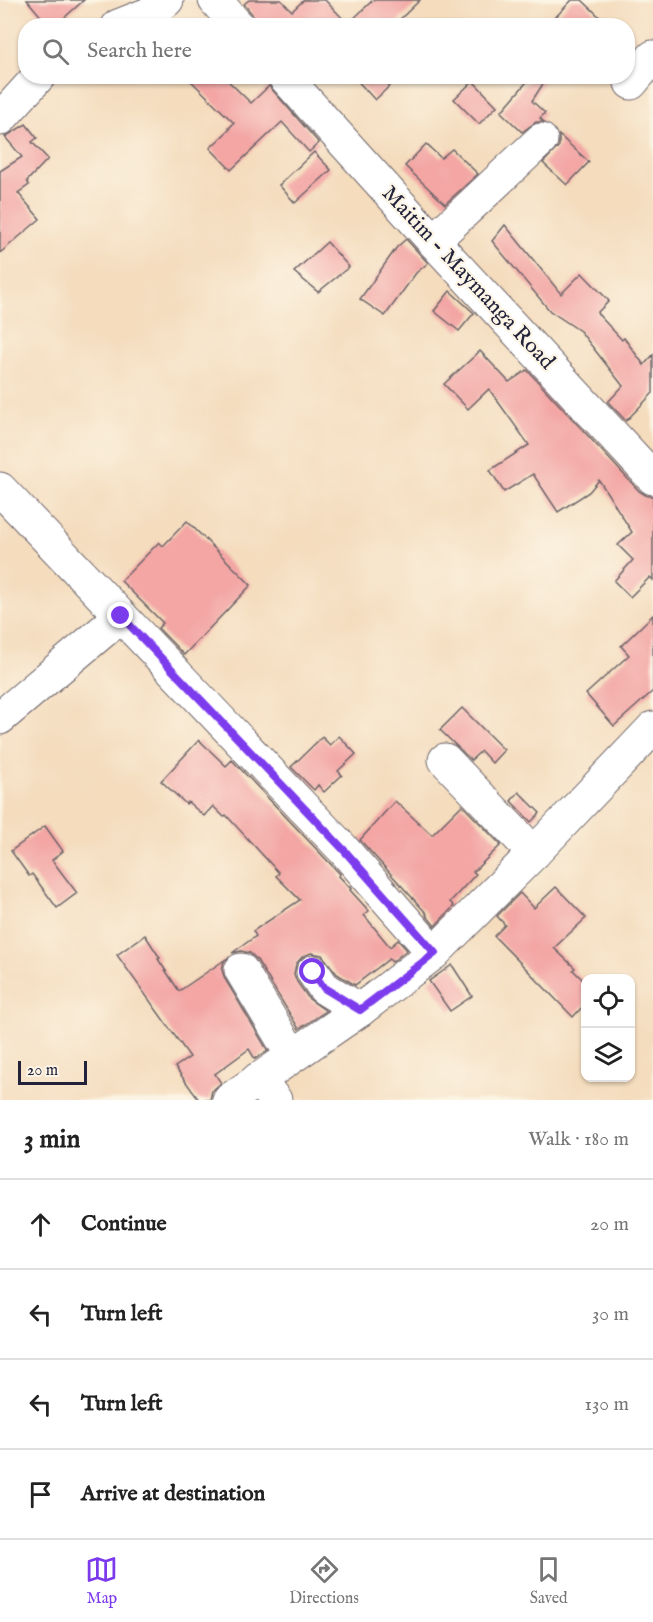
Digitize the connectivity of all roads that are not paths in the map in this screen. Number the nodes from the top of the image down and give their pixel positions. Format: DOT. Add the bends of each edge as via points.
graph roads {
  1 [pos="167,0"];
  2 [pos="215,0"];
  3 [pos="138,18"];
  4 [pos="231,18"];
  5 [pos="653,57"];
  6 [pos="635,78"];
  7 [pos="32,84"];
  8 [pos="291,84"];
  9 [pos="0,119"];
  10 [pos="540,140"];
  11 [pos="433,241"];
  12 [pos="653,478"];
  13 [pos="0,489"];
  14 [pos="121,616"];
  15 [pos="0,718"];
  16 [pos="653,728"];
  17 [pos="445,760"];
  18 [pos="534,853"];
  19 [pos="435,953"];
  20 [pos="241,970"];
  21 [pos="313,972"];
  22 [pos="360,1010"];
  23 [pos="292,1055"];
  24 [pos="266,1089"];
  25 [pos="229,1100"];
  1 -- 3 [label="street"];
  2 -- 4 [label="street"];
  5 -- 6 [label="street"];
  7 -- 9 [label="street"];
  8 -- 11 [label="street, Maitim - Maymanga Road"];
  10 -- 11 [label="street"];
  11 -- 12 [label="street, Maitim - Maymanga Road"];
  13 -- 14 [label="street"];
  14 -- 15 [label="street"];
  14 -- 19 [label="street" via="343,849"];
  16 -- 18 [label="street"];
  17 -- 18 [label="street"];
  18 -- 19 [label="street"];
  19 -- 22 [label="street"];
  20 -- 23 [label="street"];
  21 -- 22 [label="street" via="324,988"];
  22 -- 23 [label="street"];
  23 -- 24 [label="street"];
  24 -- 25 [label="street"];
}
